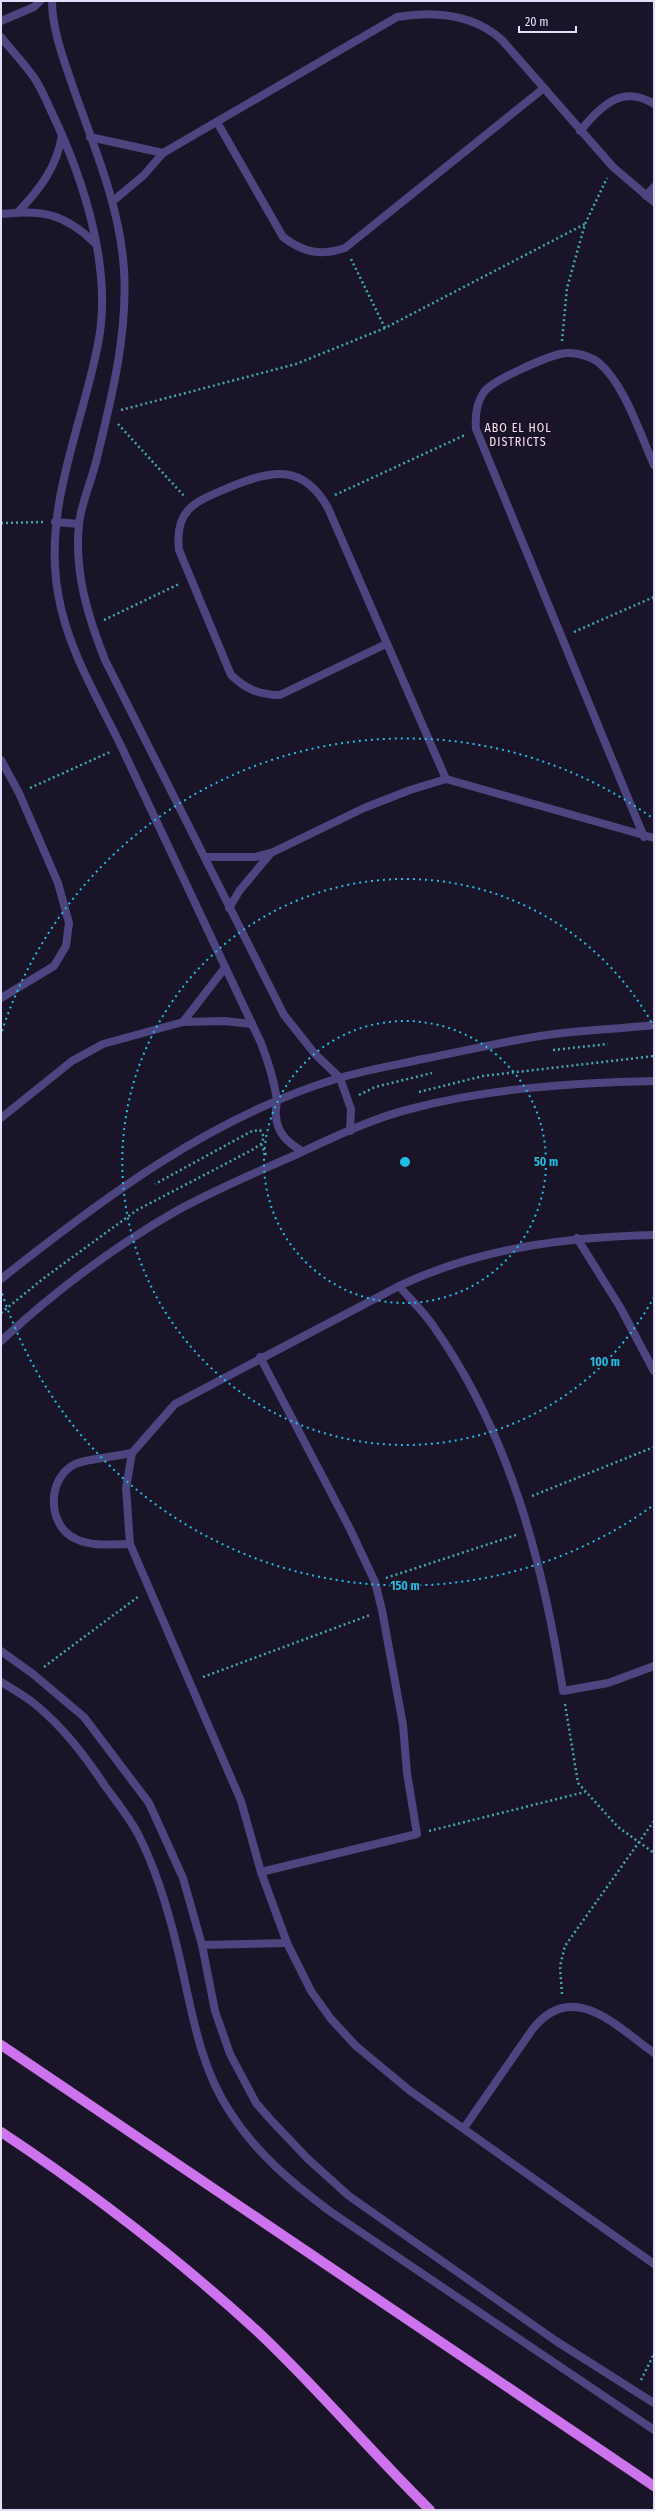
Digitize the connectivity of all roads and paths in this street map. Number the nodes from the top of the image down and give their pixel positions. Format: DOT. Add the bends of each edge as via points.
graph roads {
  1 [pos="40,1"];
  2 [pos="52,1"];
  3 [pos="1,21"];
  4 [pos="1,37"];
  5 [pos="544,88"];
  6 [pos="654,104"];
  7 [pos="217,122"];
  8 [pos="580,131"];
  9 [pos="62,135"];
  10 [pos="90,137"];
  11 [pos="163,153"];
  12 [pos="613,167"];
  13 [pos="654,187"];
  14 [pos="646,196"];
  15 [pos="113,201"];
  16 [pos="654,202"];
  17 [pos="18,212"];
  18 [pos="1,214"];
  19 [pos="585,224"];
  20 [pos="95,243"];
  21 [pos="345,248"];
  22 [pos="385,328"];
  23 [pos="560,354"];
  24 [pos="108,413"];
  25 [pos="476,429"];
  26 [pos="654,465"];
  27 [pos="323,500"];
  28 [pos="192,504"];
  29 [pos="56,522"];
  30 [pos="1,523"];
  31 [pos="79,524"];
  32 [pos="190,579"];
  33 [pos="654,596"];
  34 [pos="92,626"];
  35 [pos="562,637"];
  36 [pos="386,644"];
  37 [pos="122,747"];
  38 [pos="1,760"];
  39 [pos="446,779"];
  40 [pos="19,793"];
  41 [pos="644,837"];
  42 [pos="654,838"];
  43 [pos="271,853"];
  44 [pos="204,857"];
  45 [pos="229,908"];
  46 [pos="224,969"];
  47 [pos="1,998"];
  48 [pos="183,1022"];
  49 [pos="252,1024"];
  50 [pos="654,1025"];
  51 [pos="616,1044"];
  52 [pos="547,1050"];
  53 [pos="654,1056"];
  54 [pos="434,1072"];
  55 [pos="340,1078"];
  56 [pos="654,1081"];
  57 [pos="414,1093"];
  58 [pos="358,1097"];
  59 [pos="277,1102"];
  60 [pos="1,1106"];
  61 [pos="3,1116"];
  62 [pos="350,1131"];
  63 [pos="302,1151"];
  64 [pos="149,1188"];
  65 [pos="654,1235"];
  66 [pos="577,1238"];
  67 [pos="1,1279"];
  68 [pos="398,1286"];
  69 [pos="1,1313"];
  70 [pos="1,1341"];
  71 [pos="260,1357"];
  72 [pos="654,1371"];
  73 [pos="654,1447"];
  74 [pos="132,1454"];
  75 [pos="521,1501"];
  76 [pos="530,1530"];
  77 [pos="130,1544"];
  78 [pos="375,1582"];
  79 [pos="151,1587"];
  80 [pos="382,1610"];
  81 [pos="1,1651"];
  82 [pos="654,1666"];
  83 [pos="33,1674"];
  84 [pos="1,1682"];
  85 [pos="191,1682"];
  86 [pos="563,1691"];
  87 [pos="585,1792"];
  88 [pos="654,1821"];
  89 [pos="417,1834"];
  90 [pos="639,1842"];
  91 [pos="654,1853"];
  92 [pos="261,1872"];
  93 [pos="287,1943"];
  94 [pos="202,1945"];
  95 [pos="566,2006"];
  96 [pos="1,2045"];
  97 [pos="654,2053"];
  98 [pos="464,2128"];
  99 [pos="1,2132"];
  100 [pos="654,2264"];
  101 [pos="654,2354"];
  102 [pos="635,2391"];
  103 [pos="654,2403"];
  104 [pos="654,2430"];
  105 [pos="654,2486"];
  106 [pos="430,2510"];
  1 -- 3 [label="street" via="34,7"];
  2 -- 10 [label="street" via="65,63"];
  4 -- 9 [label="street" via="36,80"];
  5 -- 7 [label="street" via="490,29 462,18 421,13 397,17"];
  5 -- 8 [label="street"];
  5 -- 21 [label="street"];
  6 -- 8 [label="street" via="633,97 617,99 602,105"];
  7 -- 11 [label="street"];
  7 -- 21 [label="street" via="283,237 296,247 312,253 330,253"];
  8 -- 12 [label="street"];
  9 -- 17 [label="street" via="60,151 43,184"];
  9 -- 20 [label="street" via="89,212"];
  10 -- 11 [label="street"];
  10 -- 15 [label="street"];
  11 -- 15 [label="street" via="144,175"];
  12 -- 14 [label="street"];
  12 -- 19 [label="path"];
  13 -- 14 [label="street"];
  14 -- 16 [label="street"];
  15 -- 24 [label="street" via="124,270 124,307"];
  17 -- 18 [label="street"];
  17 -- 20 [label="street" via="40,212 61,217 79,228"];
  19 -- 22 [label="path"];
  19 -- 23 [label="path" via="568,288"];
  20 -- 29 [label="street" via="102,278 99,341 64,472"];
  21 -- 22 [label="path"];
  22 -- 24 [label="path" via="296,364"];
  23 -- 25 [label="street" via="494,382 484,392 478,404"];
  23 -- 26 [label="street" via="579,354 596,361 610,373"];
  24 -- 28 [label="path"];
  24 -- 31 [label="street"];
  25 -- 27 [label="path"];
  25 -- 35 [label="street"];
  27 -- 28 [label="street" via="304,482 278,473 258,475"];
  27 -- 36 [label="street"];
  28 -- 32 [label="street" via="180,524 177,537"];
  29 -- 30 [label="path"];
  29 -- 31 [label="street"];
  29 -- 37 [label="street" via="56,573 65,623 83,670"];
  31 -- 34 [label="street" via="80,571"];
  32 -- 34 [label="path"];
  32 -- 36 [label="street" via="231,675 253,691 266,695 280,694"];
  33 -- 35 [label="path"];
  34 -- 44 [label="street" via="105,660"];
  35 -- 41 [label="street"];
  36 -- 39 [label="street"];
  37 -- 40 [label="path"];
  37 -- 46 [label="street"];
  38 -- 40 [label="street"];
  39 -- 41 [label="street"];
  39 -- 43 [label="street" via="364,808"];
  40 -- 47 [label="street" via="64,901 69,923 68,937 66,946 54,966"];
  41 -- 42 [label="street"];
  43 -- 44 [label="street" via="255,857"];
  43 -- 45 [label="street" via="240,890"];
  44 -- 45 [label="street"];
  45 -- 55 [label="street" via="284,1015 315,1054"];
  46 -- 48 [label="street"];
  46 -- 49 [label="street"];
  48 -- 49 [label="street" via="224,1021"];
  48 -- 61 [label="street" via="103,1044 78,1057 35,1088"];
  49 -- 59 [label="street" via="269,1064"];
  50 -- 55 [label="street" via="548,1035"];
  51 -- 52 [label="path"];
  53 -- 57 [label="path" via="483,1076"];
  54 -- 58 [label="path" via="375,1087"];
  55 -- 59 [label="street"];
  55 -- 62 [label="street" via="351,1109"];
  56 -- 62 [label="street" via="556,1085 468,1097 409,1109"];
  59 -- 63 [label="street" via="277,1126 292,1146"];
  59 -- 67 [label="street" via="212,1131 173,1155 87,1213"];
  60 -- 61 [label="street"];
  62 -- 63 [label="street"];
  63 -- 70 [label="street" via="178,1211 107,1256 42,1304"];
  64 -- 69 [label="path" via="252,1131 260,1130 264,1136 261,1144 252,1150 137,1210"];
  65 -- 66 [label="street"];
  66 -- 68 [label="street" via="507,1249 431,1271"];
  66 -- 72 [label="street" via="620,1307"];
  68 -- 71 [label="street"];
  68 -- 75 [label="street" via="434,1326 464,1374 490,1424"];
  71 -- 74 [label="street" via="175,1404"];
  71 -- 78 [label="street"];
  73 -- 75 [label="path"];
  74 -- 77 [label="street" via="126,1488"];
  74 -- 77 [label="street" via="75,1464 63,1474 55,1487 53,1501 55,1516 63,1530 75,1539 89,1544"];
  75 -- 76 [label="street"];
  76 -- 78 [label="path"];
  76 -- 86 [label="street" via="545,1593"];
  77 -- 79 [label="street"];
  78 -- 80 [label="street"];
  79 -- 83 [label="path"];
  79 -- 85 [label="street"];
  80 -- 85 [label="path"];
  80 -- 89 [label="street" via="403,1725 407,1773"];
  81 -- 83 [label="street"];
  82 -- 86 [label="street" via="608,1683"];
  83 -- 94 [label="street" via="84,1717 149,1803 183,1878"];
  84 -- 104 [label="street" via="35,1704 65,1732 92,1766 138,1834 165,1902 204,2059 230,2113 264,2154 287,2179 330,2212"];
  85 -- 92 [label="street" via="241,1801"];
  86 -- 87 [label="path" via="577,1781"];
  87 -- 89 [label="path"];
  87 -- 90 [label="path" via="618,1828"];
  88 -- 90 [label="path"];
  89 -- 92 [label="street"];
  90 -- 91 [label="path"];
  90 -- 95 [label="path" via="565,1946 560,1966 560,1987"];
  92 -- 93 [label="street"];
  93 -- 94 [label="street"];
  93 -- 98 [label="street" via="311,1991 331,2019 356,2046 409,2090"];
  94 -- 102 [label="street" via="215,2011 230,2054 256,2103 288,2139 349,2196 556,2341"];
  95 -- 97 [label="street" via="594,2010"];
  95 -- 98 [label="street" via="540,2019"];
  96 -- 105 [label="main road"];
  98 -- 100 [label="street"];
  99 -- 106 [label="main road" via="130,2226 256,2330 311,2384 397,2478"];
  101 -- 102 [label="path"];
  102 -- 103 [label="street"];
}
